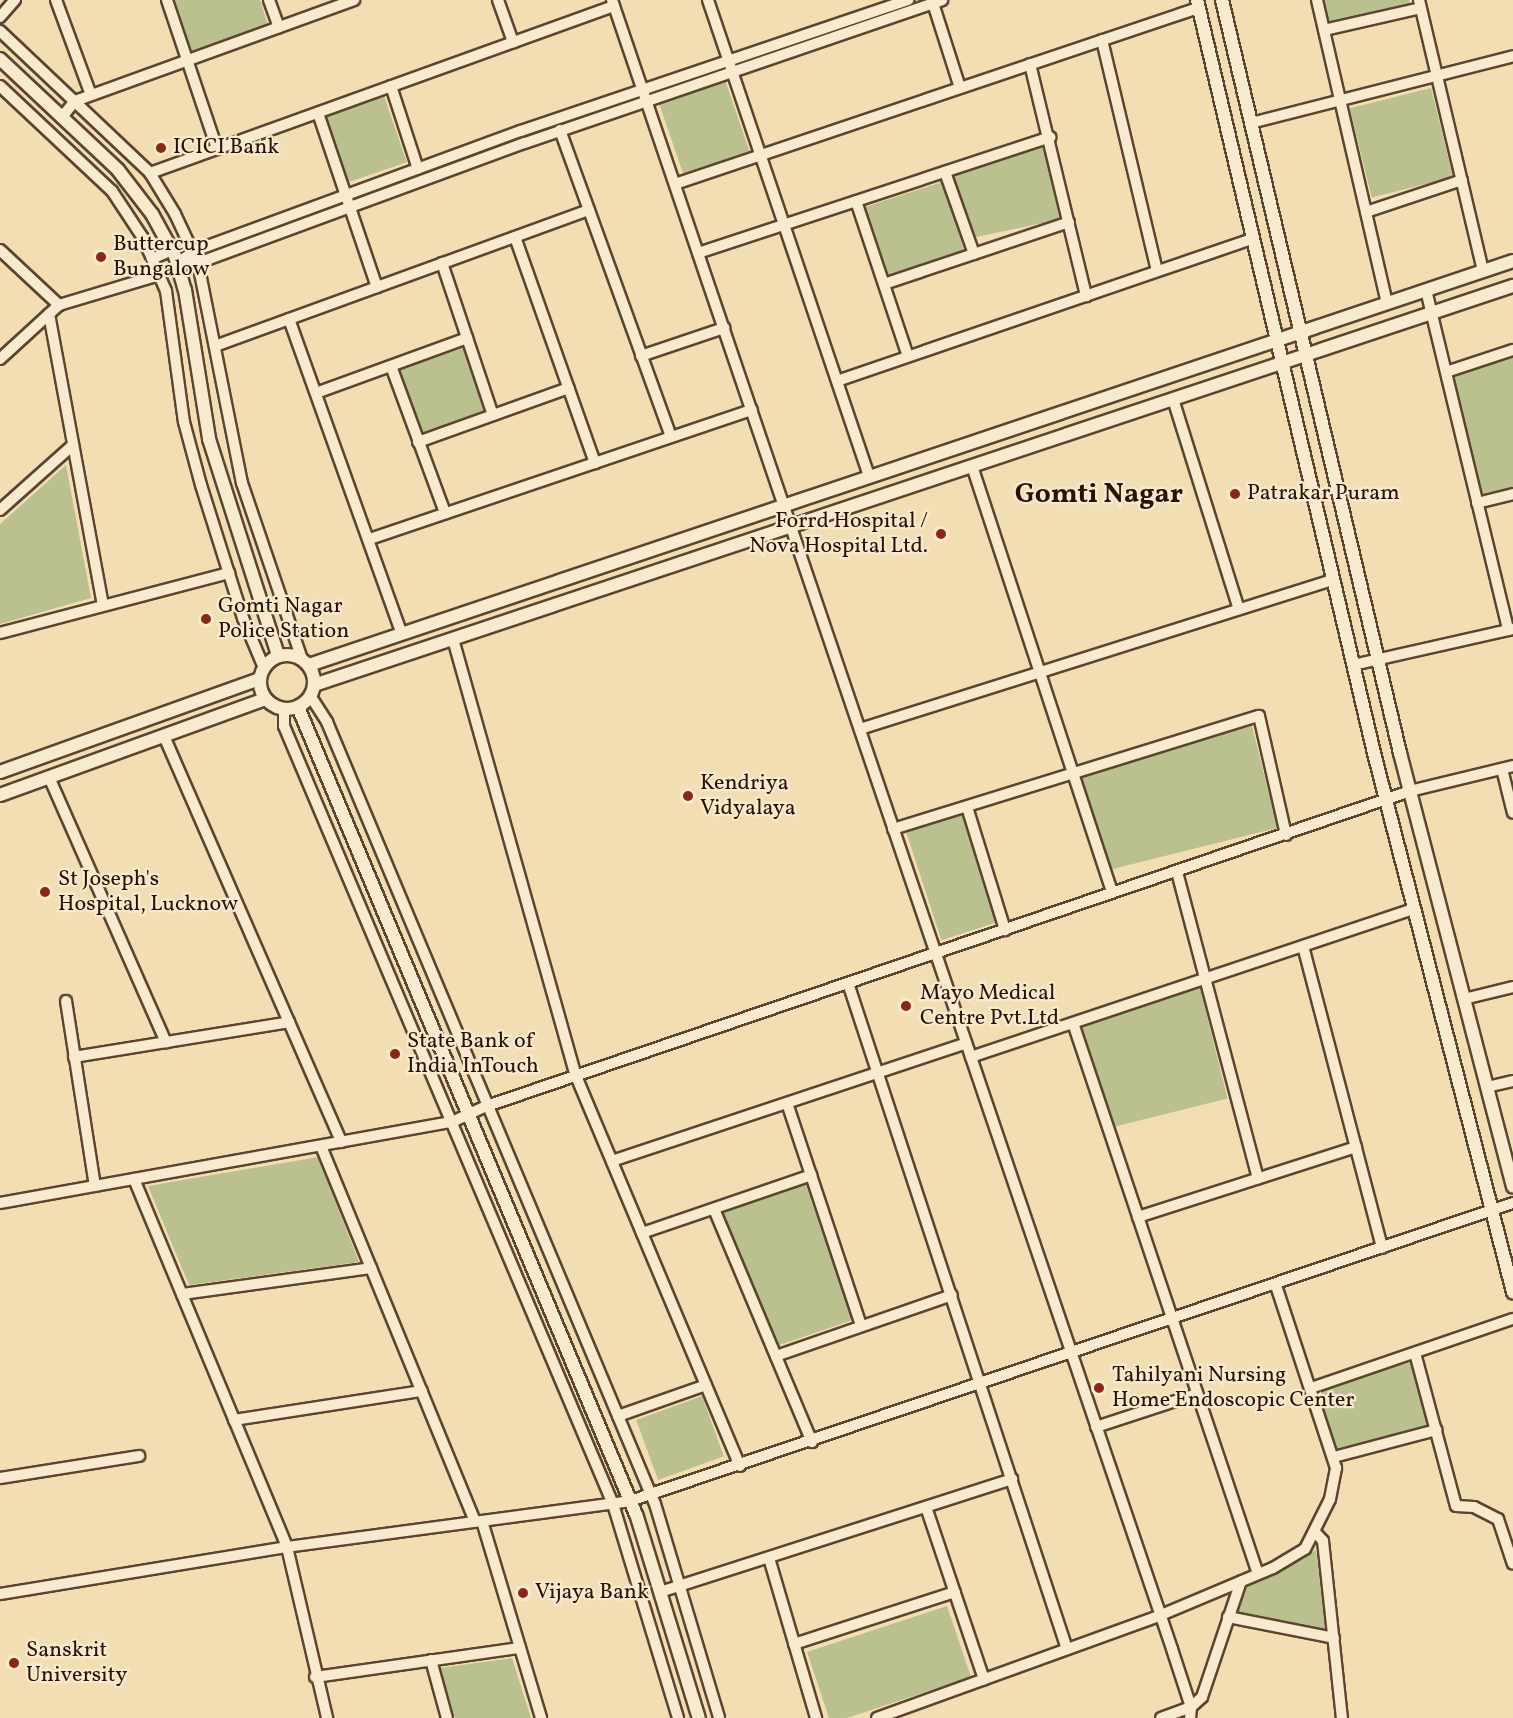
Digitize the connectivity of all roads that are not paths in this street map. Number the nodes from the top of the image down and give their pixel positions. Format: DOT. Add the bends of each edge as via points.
graph roads {
  1 [pos="15,0"];
  2 [pos="56,0"];
  3 [pos="167,0"];
  4 [pos="269,0"];
  5 [pos="354,0"];
  6 [pos="498,0"];
  7 [pos="708,0"];
  8 [pos="908,0"];
  9 [pos="1221,0"];
  10 [pos="1317,0"];
  11 [pos="935,1"];
  12 [pos="613,3"];
  13 [pos="1198,4"];
  14 [pos="1420,4"];
  15 [pos="0,17"];
  16 [pos="279,27"];
  17 [pos="1324,30"];
  18 [pos="0,31"];
  19 [pos="1102,40"];
  20 [pos="513,42"];
  21 [pos="1513,56"];
  22 [pos="0,60"];
  23 [pos="187,60"];
  24 [pos="1030,64"];
  25 [pos="731,65"];
  26 [pos="1437,76"];
  27 [pos="0,86"];
  28 [pos="391,86"];
  29 [pos="960,88"];
  30 [pos="91,95"];
  31 [pos="645,95"];
  32 [pos="1340,100"];
  33 [pos="75,101"];
  34 [pos="318,113"];
  35 [pos="62,117"];
  36 [pos="1251,123"];
  37 [pos="560,130"];
  38 [pos="1050,137"];
  39 [pos="216,149"];
  40 [pos="761,155"];
  41 [pos="418,169"];
  42 [pos="945,172"];
  43 [pos="150,173"];
  44 [pos="1461,180"];
  45 [pos="675,184"];
  46 [pos="344,196"];
  47 [pos="856,201"];
  48 [pos="348,208"];
  49 [pos="589,210"];
  50 [pos="1366,212"];
  51 [pos="1069,222"];
  52 [pos="784,225"];
  53 [pos="515,237"];
  54 [pos="1251,238"];
  55 [pos="0,250"];
  56 [pos="172,250"];
  57 [pos="194,251"];
  58 [pos="698,253"];
  59 [pos="974,254"];
  60 [pos="152,259"];
  61 [pos="1513,261"];
  62 [pos="177,263"];
  63 [pos="198,263"];
  64 [pos="442,263"];
  65 [pos="1157,271"];
  66 [pos="1483,271"];
  67 [pos="159,275"];
  68 [pos="884,284"];
  69 [pos="1513,286"];
  70 [pos="377,287"];
  71 [pos="1426,290"];
  72 [pos="1086,296"];
  73 [pos="1387,303"];
  74 [pos="59,305"];
  75 [pos="1432,313"];
  76 [pos="49,314"];
  77 [pos="289,319"];
  78 [pos="724,328"];
  79 [pos="1300,331"];
  80 [pos="467,338"];
  81 [pos="1276,340"];
  82 [pos="215,346"];
  83 [pos="1513,350"];
  84 [pos="1306,355"];
  85 [pos="641,356"];
  86 [pos="908,356"];
  87 [pos="0,359"];
  88 [pos="1281,363"];
  89 [pos="390,366"];
  90 [pos="1446,372"];
  91 [pos="837,381"];
  92 [pos="569,388"];
  93 [pos="316,393"];
  94 [pos="1173,399"];
  95 [pos="752,410"];
  96 [pos="493,415"];
  97 [pos="671,437"];
  98 [pos="418,442"];
  99 [pos="73,445"];
  100 [pos="595,463"];
  101 [pos="972,466"];
  102 [pos="869,476"];
  103 [pos="1513,494"];
  104 [pos="1477,503"];
  105 [pos="784,505"];
  106 [pos="0,510"];
  107 [pos="445,513"];
  108 [pos="792,527"];
  109 [pos="370,539"];
  110 [pos="229,573"];
  111 [pos="1332,580"];
  112 [pos="103,604"];
  113 [pos="1239,609"];
  114 [pos="1511,630"];
  115 [pos="0,633"];
  116 [pos="402,634"];
  117 [pos="453,639"];
  118 [pos="278,655"];
  119 [pos="1378,660"];
  120 [pos="305,662"];
  121 [pos="1353,665"];
  122 [pos="1040,672"];
  123 [pos="262,673"];
  124 [pos="313,691"];
  125 [pos="265,699"];
  126 [pos="298,707"];
  127 [pos="284,710"];
  128 [pos="860,729"];
  129 [pos="164,736"];
  130 [pos="1513,766"];
  131 [pos="1502,769"];
  132 [pos="0,771"];
  133 [pos="1073,773"];
  134 [pos="49,777"];
  135 [pos="1410,791"];
  136 [pos="0,795"];
  137 [pos="1386,801"];
  138 [pos="968,807"];
  139 [pos="1513,813"];
  140 [pos="893,829"];
  141 [pos="1286,835"];
  142 [pos="1177,872"];
  143 [pos="1112,894"];
  144 [pos="1413,909"];
  145 [pos="1005,930"];
  146 [pos="1304,946"];
  147 [pos="935,953"];
  148 [pos="1205,979"];
  149 [pos="848,983"];
  150 [pos="1513,987"];
  151 [pos="1464,999"];
  152 [pos="66,1001"];
  153 [pos="289,1022"];
  154 [pos="1073,1023"];
  155 [pos="166,1042"];
  156 [pos="966,1043"];
  157 [pos="74,1057"];
  158 [pos="971,1057"];
  159 [pos="878,1072"];
  160 [pos="576,1076"];
  161 [pos="1513,1081"];
  162 [pos="1487,1087"];
  163 [pos="787,1102"];
  164 [pos="488,1106"];
  165 [pos="470,1115"];
  166 [pos="452,1122"];
  167 [pos="341,1142"];
  168 [pos="321,1146"];
  169 [pos="1356,1147"];
  170 [pos="612,1161"];
  171 [pos="811,1175"];
  172 [pos="1258,1178"];
  173 [pos="134,1179"];
  174 [pos="1512,1180"];
  175 [pos="95,1186"];
  176 [pos="0,1203"];
  177 [pos="1513,1203"];
  178 [pos="714,1209"];
  179 [pos="1491,1210"];
  180 [pos="1138,1217"];
  181 [pos="642,1233"];
  182 [pos="1382,1248"];
  183 [pos="372,1268"];
  184 [pos="1276,1285"];
  185 [pos="1513,1292"];
  186 [pos="182,1294"];
  187 [pos="952,1295"];
  188 [pos="1513,1319"];
  189 [pos="1172,1320"];
  190 [pos="861,1326"];
  191 [pos="1415,1353"];
  192 [pos="1072,1355"];
  193 [pos="776,1356"];
  194 [pos="706,1385"];
  195 [pos="983,1385"];
  196 [pos="1311,1388"];
  197 [pos="422,1391"];
  198 [pos="1197,1394"];
  199 [pos="618,1416"];
  200 [pos="234,1420"];
  201 [pos="1096,1427"];
  202 [pos="1436,1430"];
  203 [pos="812,1442"];
  204 [pos="139,1456"];
  205 [pos="1334,1457"];
  206 [pos="740,1466"];
  207 [pos="0,1478"];
  208 [pos="1012,1479"];
  209 [pos="651,1495"];
  210 [pos="630,1501"];
  211 [pos="613,1504"];
  212 [pos="926,1507"];
  213 [pos="479,1522"];
  214 [pos="1316,1532"];
  215 [pos="287,1547"];
  216 [pos="769,1558"];
  217 [pos="1513,1564"];
  218 [pos="1258,1574"];
  219 [pos="1241,1581"];
  220 [pos="680,1586"];
  221 [pos="660,1592"];
  222 [pos="955,1592"];
  223 [pos="0,1594"];
  224 [pos="1161,1615"];
  225 [pos="1228,1617"];
  226 [pos="1334,1638"];
  227 [pos="794,1644"];
  228 [pos="520,1648"];
  229 [pos="1067,1649"];
  230 [pos="431,1660"];
  231 [pos="315,1677"];
  232 [pos="984,1679"];
  233 [pos="1190,1713"];
  234 [pos="327,1718"];
  235 [pos="447,1718"];
  236 [pos="542,1718"];
  237 [pos="678,1718"];
  238 [pos="699,1718"];
  239 [pos="719,1718"];
  240 [pos="816,1718"];
  241 [pos="877,1718"];
  242 [pos="1161,1718"];
  243 [pos="1342,1718"];
  1 -- 15 [label="street"];
  2 -- 30 [label="street"];
  3 -- 23 [label="street"];
  4 -- 16 [label="street"];
  5 -- 16 [label="street"];
  6 -- 20 [label="street"];
  7 -- 25 [label="street"];
  8 -- 25 [label="street"];
  9 -- 36 [label="street"];
  10 -- 17 [label="street"];
  11 -- 25 [label="street"];
  11 -- 29 [label="street"];
  12 -- 20 [label="street"];
  12 -- 31 [label="street"];
  13 -- 19 [label="street"];
  13 -- 54 [label="street"];
  14 -- 17 [label="street"];
  14 -- 26 [label="street"];
  16 -- 23 [label="street"];
  17 -- 32 [label="street"];
  18 -- 33 [label="street"];
  19 -- 24 [label="street"];
  19 -- 65 [label="street"];
  20 -- 28 [label="street"];
  21 -- 26 [label="street"];
  22 -- 35 [label="street"];
  23 -- 30 [label="street"];
  23 -- 39 [label="street"];
  24 -- 29 [label="street"];
  24 -- 38 [label="street"];
  25 -- 31 [label="street"];
  25 -- 40 [label="street"];
  26 -- 32 [label="street"];
  26 -- 44 [label="street"];
  27 -- 60 [label="street" via="112,191"];
  28 -- 34 [label="street"];
  28 -- 41 [label="street"];
  29 -- 40 [label="street"];
  30 -- 33 [label="street"];
  31 -- 37 [label="street"];
  31 -- 41 [label="street"];
  31 -- 45 [label="street"];
  32 -- 36 [label="street"];
  32 -- 50 [label="street"];
  33 -- 35 [label="street"];
  33 -- 43 [label="street"];
  34 -- 39 [label="street"];
  34 -- 46 [label="street"];
  35 -- 56 [label="street" via="118,170 152,214"];
  36 -- 79 [label="street"];
  37 -- 48 [label="street"];
  37 -- 49 [label="street"];
  38 -- 42 [label="street"];
  38 -- 51 [label="street"];
  39 -- 43 [label="street"];
  40 -- 45 [label="street"];
  40 -- 52 [label="street"];
  41 -- 46 [label="street"];
  42 -- 47 [label="street"];
  42 -- 59 [label="street"];
  43 -- 57 [label="street"];
  44 -- 50 [label="street"];
  44 -- 66 [label="street"];
  45 -- 58 [label="street"];
  46 -- 48 [label="street"];
  46 -- 57 [label="street"];
  47 -- 52 [label="street"];
  47 -- 68 [label="street"];
  48 -- 63 [label="street"];
  48 -- 70 [label="street"];
  49 -- 53 [label="street"];
  49 -- 85 [label="street"];
  50 -- 73 [label="street"];
  51 -- 59 [label="street"];
  51 -- 72 [label="street"];
  52 -- 58 [label="street"];
  52 -- 91 [label="street"];
  53 -- 64 [label="street"];
  53 -- 92 [label="street"];
  54 -- 65 [label="street"];
  54 -- 81 [label="street"];
  55 -- 74 [label="street"];
  56 -- 60 [label="street"];
  56 -- 62 [label="street"];
  57 -- 62 [label="street"];
  57 -- 63 [label="street"];
  58 -- 78 [label="street"];
  59 -- 68 [label="street"];
  60 -- 67 [label="street"];
  61 -- 66 [label="street"];
  62 -- 63 [label="street"];
  62 -- 118 [label="street" via="209,439"];
  63 -- 82 [label="street"];
  64 -- 70 [label="street"];
  64 -- 80 [label="street"];
  65 -- 72 [label="street"];
  66 -- 71 [label="street"];
  67 -- 74 [label="street"];
  67 -- 110 [label="street" via="172,323 184,422"];
  68 -- 86 [label="street"];
  69 -- 75 [label="street"];
  70 -- 77 [label="street"];
  71 -- 73 [label="street"];
  71 -- 75 [label="street"];
  72 -- 86 [label="street"];
  73 -- 79 [label="street"];
  74 -- 76 [label="street"];
  75 -- 84 [label="street"];
  75 -- 90 [label="street"];
  76 -- 87 [label="street"];
  76 -- 99 [label="street"];
  77 -- 82 [label="street"];
  77 -- 93 [label="street"];
  78 -- 85 [label="street"];
  78 -- 95 [label="street"];
  79 -- 81 [label="street"];
  79 -- 84 [label="street"];
  80 -- 89 [label="street"];
  80 -- 96 [label="street"];
  81 -- 88 [label="street"];
  81 -- 102 [label="street"];
  82 -- 120 [label="street" via="232,446"];
  83 -- 90 [label="street"];
  84 -- 88 [label="street"];
  84 -- 119 [label="street"];
  85 -- 97 [label="street"];
  86 -- 91 [label="street"];
  88 -- 94 [label="street"];
  88 -- 111 [label="street"];
  89 -- 93 [label="street"];
  89 -- 98 [label="street"];
  90 -- 104 [label="street"];
  91 -- 102 [label="street"];
  92 -- 96 [label="street"];
  92 -- 100 [label="street"];
  93 -- 109 [label="street"];
  94 -- 101 [label="street"];
  94 -- 113 [label="street"];
  95 -- 97 [label="street"];
  95 -- 105 [label="street"];
  96 -- 98 [label="street"];
  97 -- 100 [label="street"];
  98 -- 107 [label="street"];
  99 -- 106 [label="street"];
  99 -- 112 [label="street"];
  100 -- 107 [label="street"];
  101 -- 108 [label="street"];
  101 -- 122 [label="street"];
  102 -- 105 [label="street"];
  103 -- 104 [label="street"];
  104 -- 114 [label="street"];
  105 -- 108 [label="street"];
  105 -- 116 [label="street"];
  107 -- 109 [label="street"];
  108 -- 117 [label="street"];
  108 -- 128 [label="street"];
  109 -- 116 [label="street"];
  110 -- 112 [label="street"];
  110 -- 123 [label="street"];
  111 -- 113 [label="street"];
  111 -- 121 [label="street"];
  112 -- 115 [label="street"];
  113 -- 122 [label="street"];
  114 -- 119 [label="street"];
  116 -- 120 [label="street"];
  117 -- 124 [label="street"];
  117 -- 160 [label="street"];
  118 -- 120 [label="street"];
  118 -- 123 [label="street"];
  119 -- 121 [label="street"];
  119 -- 135 [label="street"];
  120 -- 124 [label="street"];
  121 -- 137 [label="street"];
  122 -- 128 [label="street"];
  122 -- 133 [label="street"];
  123 -- 125 [label="street"];
  123 -- 132 [label="street"];
  124 -- 126 [label="street"];
  124 -- 164 [label="street"];
  125 -- 127 [label="street"];
  125 -- 129 [label="street"];
  126 -- 127 [label="street"];
  126 -- 165 [label="street"];
  127 -- 166 [label="street" via="284,726"];
  128 -- 140 [label="street"];
  129 -- 134 [label="street"];
  129 -- 153 [label="street"];
  130 -- 131 [label="street"];
  131 -- 135 [label="street"];
  131 -- 139 [label="street"];
  133 -- 138 [label="street"];
  133 -- 141 [label="street" via="1258,716"];
  133 -- 143 [label="street"];
  134 -- 136 [label="street"];
  134 -- 155 [label="street"];
  135 -- 137 [label="street"];
  135 -- 151 [label="street"];
  137 -- 141 [label="street"];
  137 -- 144 [label="street"];
  138 -- 140 [label="street"];
  138 -- 145 [label="street"];
  140 -- 147 [label="street"];
  141 -- 142 [label="street"];
  142 -- 143 [label="street"];
  142 -- 148 [label="street"];
  143 -- 145 [label="street"];
  144 -- 146 [label="street"];
  144 -- 179 [label="street"];
  145 -- 147 [label="street"];
  146 -- 148 [label="street"];
  146 -- 169 [label="street"];
  147 -- 149 [label="street"];
  147 -- 156 [label="street"];
  148 -- 154 [label="street"];
  148 -- 172 [label="street"];
  149 -- 159 [label="street"];
  149 -- 160 [label="street"];
  150 -- 151 [label="street"];
  151 -- 162 [label="street"];
  152 -- 157 [label="street"];
  153 -- 155 [label="street"];
  153 -- 167 [label="street"];
  154 -- 158 [label="street"];
  154 -- 180 [label="street"];
  155 -- 157 [label="street"];
  156 -- 158 [label="street"];
  156 -- 159 [label="street"];
  157 -- 175 [label="street"];
  158 -- 192 [label="street"];
  159 -- 163 [label="street"];
  159 -- 187 [label="street"];
  160 -- 164 [label="street"];
  160 -- 170 [label="street"];
  161 -- 162 [label="street"];
  162 -- 174 [label="street"];
  163 -- 170 [label="street"];
  163 -- 171 [label="street"];
  164 -- 165 [label="street"];
  164 -- 199 [label="street"];
  165 -- 166 [label="street"];
  165 -- 210 [label="street"];
  166 -- 167 [label="street"];
  166 -- 211 [label="street"];
  167 -- 168 [label="street"];
  168 -- 173 [label="street"];
  168 -- 183 [label="street"];
  169 -- 172 [label="street"];
  169 -- 182 [label="street"];
  170 -- 181 [label="street"];
  171 -- 178 [label="street"];
  171 -- 190 [label="street"];
  172 -- 180 [label="street"];
  173 -- 175 [label="street"];
  173 -- 186 [label="street"];
  175 -- 176 [label="street"];
  177 -- 179 [label="street"];
  178 -- 181 [label="street"];
  178 -- 193 [label="street"];
  179 -- 182 [label="street"];
  179 -- 185 [label="street"];
  180 -- 189 [label="street"];
  181 -- 194 [label="street"];
  182 -- 184 [label="street"];
  183 -- 186 [label="street"];
  183 -- 197 [label="street"];
  184 -- 189 [label="street"];
  184 -- 196 [label="street"];
  186 -- 200 [label="street"];
  187 -- 190 [label="street"];
  187 -- 195 [label="street"];
  188 -- 191 [label="street"];
  189 -- 192 [label="street"];
  189 -- 198 [label="street"];
  190 -- 193 [label="street"];
  191 -- 196 [label="street"];
  191 -- 202 [label="street"];
  192 -- 195 [label="street"];
  192 -- 201 [label="street"];
  193 -- 203 [label="street"];
  194 -- 199 [label="street"];
  194 -- 206 [label="street"];
  195 -- 203 [label="street"];
  195 -- 208 [label="street"];
  196 -- 205 [label="street"];
  197 -- 200 [label="street"];
  197 -- 213 [label="street"];
  198 -- 201 [label="street"];
  198 -- 218 [label="street"];
  199 -- 209 [label="street"];
  200 -- 215 [label="street"];
  201 -- 224 [label="street"];
  202 -- 205 [label="street"];
  202 -- 217 [label="street" via="1456,1506 1474,1507 1498,1519"];
  203 -- 206 [label="street"];
  204 -- 207 [label="street"];
  205 -- 214 [label="street" via="1336,1468 1330,1499"];
  206 -- 209 [label="street"];
  208 -- 212 [label="street"];
  208 -- 229 [label="street"];
  209 -- 210 [label="street"];
  209 -- 220 [label="street"];
  210 -- 211 [label="street"];
  210 -- 221 [label="street"];
  211 -- 213 [label="street"];
  211 -- 237 [label="street"];
  212 -- 216 [label="street"];
  212 -- 222 [label="street"];
  213 -- 215 [label="street"];
  213 -- 228 [label="street"];
  214 -- 218 [label="street" via="1305,1549"];
  214 -- 226 [label="street" via="1323,1541"];
  215 -- 223 [label="street"];
  215 -- 231 [label="street"];
  216 -- 220 [label="street"];
  216 -- 227 [label="street"];
  218 -- 219 [label="street"];
  219 -- 224 [label="street"];
  219 -- 225 [label="street"];
  220 -- 221 [label="street"];
  220 -- 239 [label="street"];
  221 -- 238 [label="street"];
  222 -- 227 [label="street"];
  222 -- 232 [label="street"];
  224 -- 229 [label="street"];
  224 -- 233 [label="street"];
  225 -- 226 [label="street"];
  225 -- 233 [label="street" via="1202,1697"];
  226 -- 243 [label="street"];
  227 -- 240 [label="street"];
  228 -- 230 [label="street"];
  228 -- 236 [label="street"];
  229 -- 232 [label="street"];
  230 -- 231 [label="street"];
  230 -- 235 [label="street"];
  231 -- 234 [label="street"];
  232 -- 241 [label="street"];
  233 -- 242 [label="street"];
}
